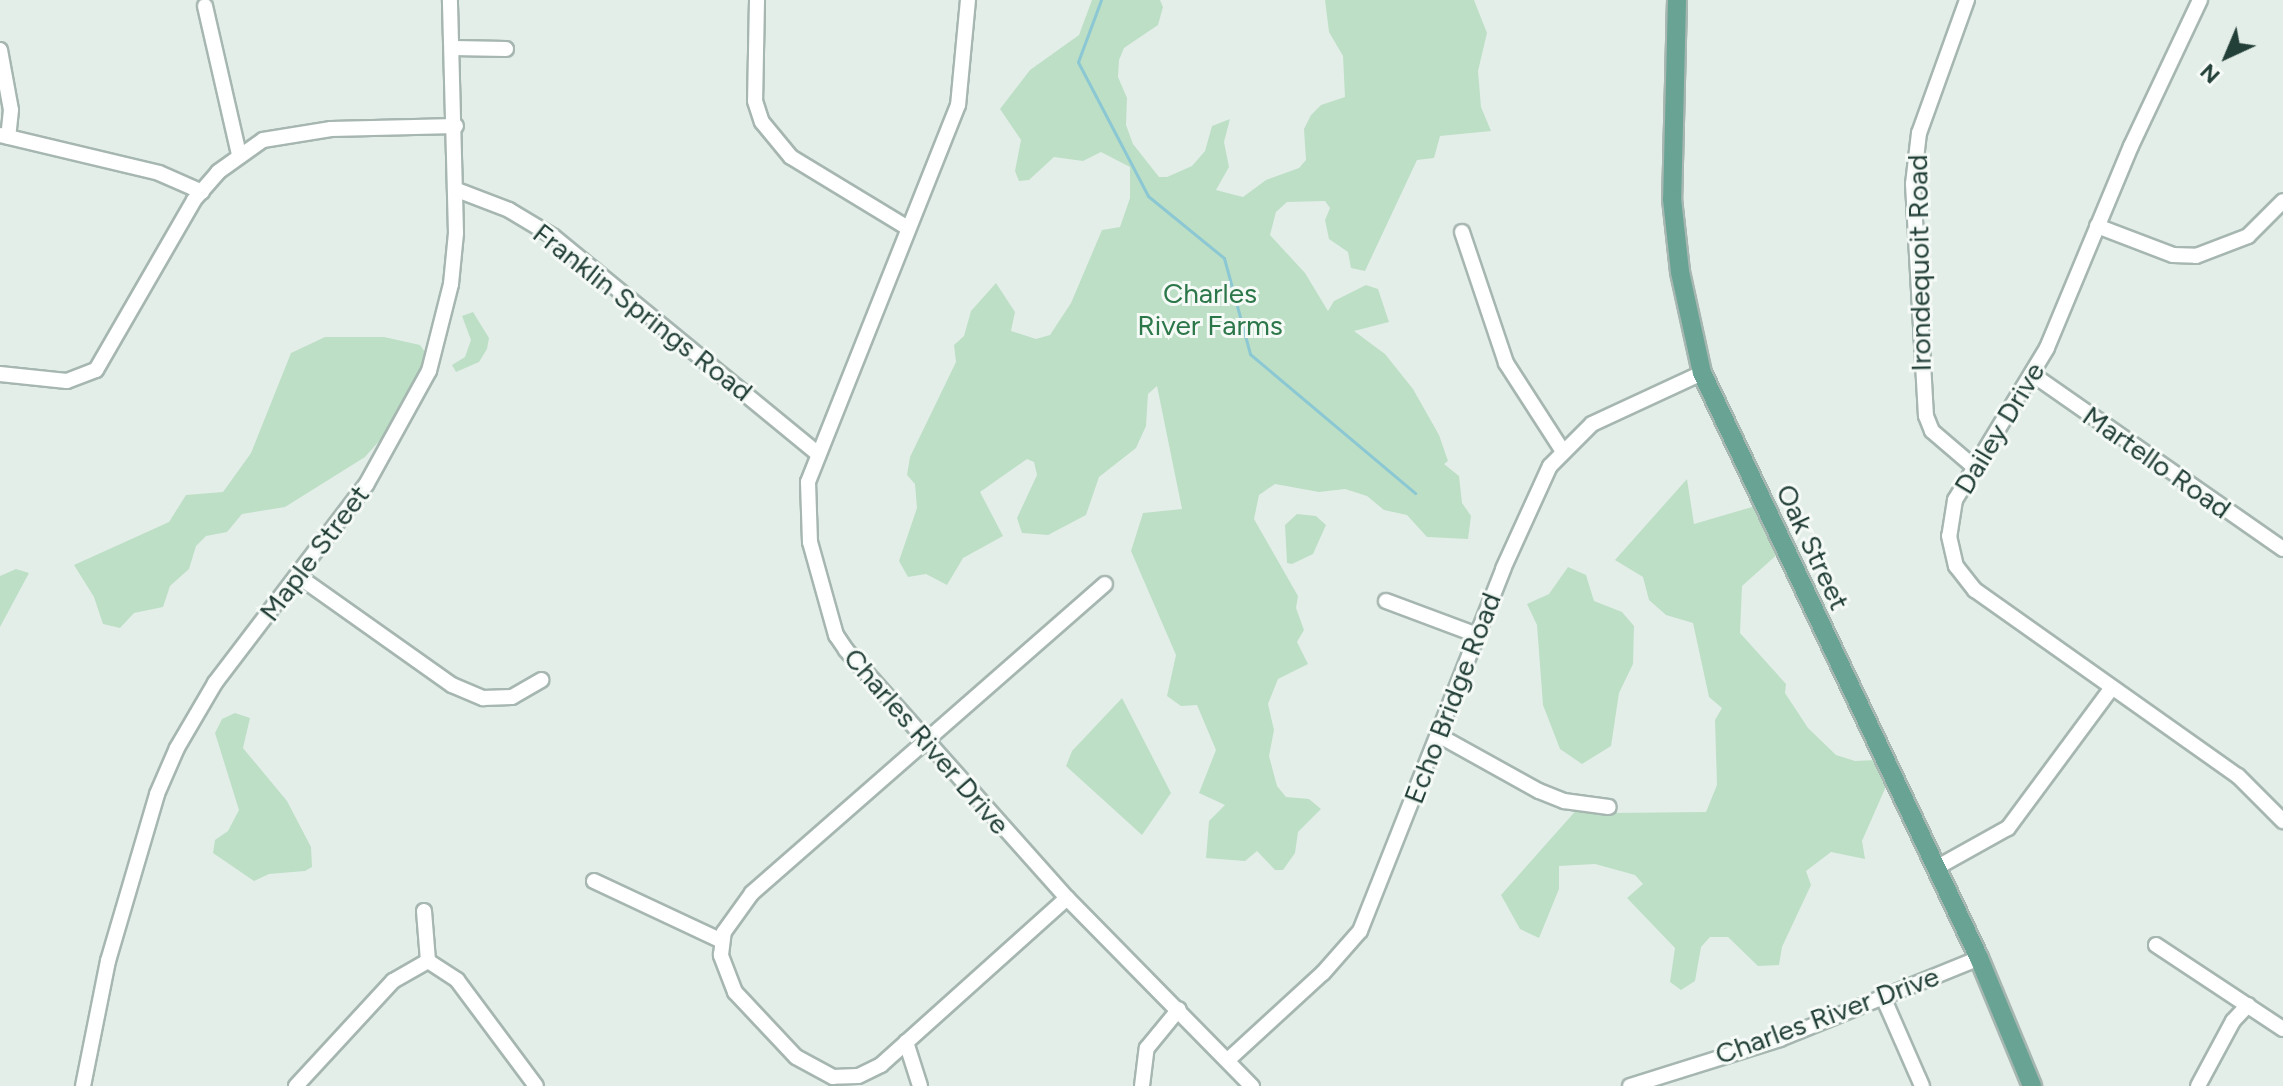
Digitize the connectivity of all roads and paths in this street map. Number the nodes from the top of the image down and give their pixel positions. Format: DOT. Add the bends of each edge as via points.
graph roads {
  1 [pos="450,0"];
  2 [pos="757,0"];
  3 [pos="968,0"];
  4 [pos="1677,0"];
  5 [pos="1967,0"];
  6 [pos="2200,0"];
  7 [pos="205,6"];
  8 [pos="453,48"];
  9 [pos="506,49"];
  10 [pos="0,50"];
  11 [pos="456,126"];
  12 [pos="4,136"];
  13 [pos="239,154"];
  14 [pos="457,190"];
  15 [pos="202,192"];
  16 [pos="2283,201"];
  17 [pos="2097,226"];
  18 [pos="908,228"];
  19 [pos="1462,232"];
  20 [pos="1702,373"];
  21 [pos="0,374"];
  22 [pos="2032,374"];
  23 [pos="1562,450"];
  24 [pos="818,454"];
  25 [pos="1974,467"];
  26 [pos="2283,549"];
  27 [pos="298,576"];
  28 [pos="1105,584"];
  29 [pos="1386,601"];
  30 [pos="1477,635"];
  31 [pos="541,680"];
  32 [pos="2111,689"];
  33 [pos="1438,735"];
  34 [pos="925,740"];
  35 [pos="1609,807"];
  36 [pos="2283,821"];
  37 [pos="1936,868"];
  38 [pos="594,881"];
  39 [pos="1067,898"];
  40 [pos="424,911"];
  41 [pos="722,941"];
  42 [pos="2156,945"];
  43 [pos="1979,958"];
  44 [pos="428,961"];
  45 [pos="1883,997"];
  46 [pos="2248,1005"];
  47 [pos="1179,1009"];
  48 [pos="2283,1029"];
  49 [pos="906,1042"];
  50 [pos="1229,1059"];
  51 [pos="83,1086"];
  52 [pos="296,1086"];
  53 [pos="536,1086"];
  54 [pos="920,1086"];
  55 [pos="1142,1086"];
  56 [pos="1252,1086"];
  57 [pos="1630,1086"];
  58 [pos="1922,1086"];
  59 [pos="2032,1086"];
  60 [pos="2198,1086"];
  1 -- 8 [label="street, Maple Street"];
  2 -- 18 [label="street" via="755,101 762,122 791,157"];
  3 -- 18 [label="street, Charles River Drive" via="958,105"];
  4 -- 20 [label="main road, Oak Street" via="1672,199 1680,272"];
  5 -- 25 [label="street, Irondequoit Road" via="1919,133 1913,184 1926,416 1932,431"];
  6 -- 17 [label="street, Dailey Drive"];
  7 -- 13 [label="street"];
  8 -- 9 [label="street"];
  8 -- 11 [label="street, Maple Street"];
  10 -- 12 [label="street" via="11,110"];
  11 -- 13 [label="street" via="279,135"];
  11 -- 14 [label="street, Maple Street"];
  12 -- 15 [label="street" via="159,173"];
  13 -- 15 [label="street"];
  14 -- 24 [label="street, Franklin Springs Road" via="509,210 554,237"];
  14 -- 27 [label="street, Maple Street" via="451,284 429,371 366,485"];
  15 -- 21 [label="street" via="96,370 67,381"];
  16 -- 17 [label="street" via="2248,236 2196,256 2163,252"];
  17 -- 22 [label="street, Dailey Drive"];
  18 -- 24 [label="street, Charles River Drive"];
  19 -- 23 [label="street" via="1506,363"];
  20 -- 23 [label="street, Echo Bridge Road" via="1619,409"];
  20 -- 37 [label="main road, Oak Street"];
  22 -- 25 [label="street, Dailey Drive"];
  22 -- 26 [label="street, Martello Road"];
  23 -- 30 [label="street, Echo Bridge Road" via="1539,484"];
  24 -- 34 [label="street, Charles River Drive" via="805,496 806,515 836,635"];
  25 -- 32 [label="street, Dailey Drive" via="1951,514 1949,536 1956,566 1975,590"];
  27 -- 31 [label="street" via="452,685 483,698 512,697"];
  27 -- 51 [label="street, Maple Street" via="192,718 157,794 108,961"];
  28 -- 34 [label="street"];
  29 -- 30 [label="street"];
  30 -- 33 [label="street, Echo Bridge Road"];
  32 -- 36 [label="street, Dailey Drive" via="2238,776"];
  32 -- 37 [label="street" via="2014,822"];
  33 -- 35 [label="street" via="1539,791 1564,801"];
  33 -- 50 [label="street, Echo Bridge Road" via="1360,931 1323,973"];
  34 -- 39 [label="street, Charles River Drive"];
  34 -- 41 [label="street" via="752,893 737,909"];
  37 -- 43 [label="main road, Oak Street"];
  38 -- 41 [label="street"];
  39 -- 47 [label="street, Charles River Drive"];
  39 -- 49 [label="street"];
  40 -- 44 [label="street"];
  41 -- 49 [label="street" via="721,955 735,992 807,1066 833,1077 858,1076"];
  42 -- 46 [label="street"];
  43 -- 45 [label="street, Charles River Drive"];
  43 -- 59 [label="main road, Oak Street"];
  44 -- 52 [label="street" via="393,981"];
  44 -- 53 [label="street" via="457,980"];
  45 -- 57 [label="street, Charles River Drive" via="1780,1039"];
  45 -- 58 [label="street"];
  46 -- 48 [label="street"];
  46 -- 60 [label="street" via="2233,1021"];
  47 -- 50 [label="street, Charles River Drive"];
  47 -- 55 [label="street" via="1147,1048"];
  49 -- 54 [label="street"];
  50 -- 56 [label="street, Charles River Drive"];
}
